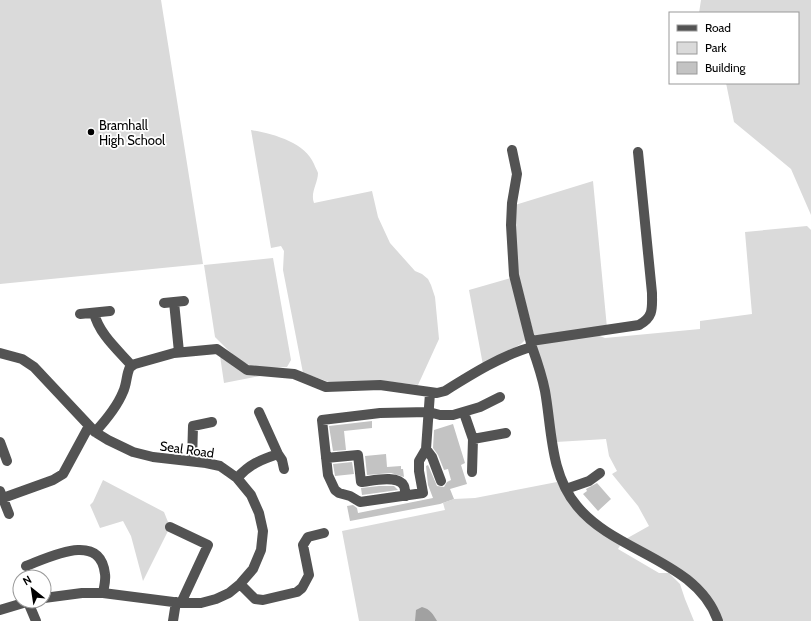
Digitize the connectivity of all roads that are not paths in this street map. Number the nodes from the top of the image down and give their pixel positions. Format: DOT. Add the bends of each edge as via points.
graph roads {
  1 [pos="512,150"];
  2 [pos="638,152"];
  3 [pos="174,302"];
  4 [pos="110,311"];
  5 [pos="94,313"];
  6 [pos="80,314"];
  7 [pos="532,344"];
  8 [pos="0,352"];
  9 [pos="179,352"];
  10 [pos="132,366"];
  11 [pos="430,392"];
  12 [pos="500,397"];
  13 [pos="259,412"];
  14 [pos="429,412"];
  15 [pos="464,413"];
  16 [pos="212,422"];
  17 [pos="92,428"];
  18 [pos="506,433"];
  19 [pos="472,439"];
  20 [pos="0,442"];
  21 [pos="426,449"];
  22 [pos="278,454"];
  23 [pos="326,458"];
  24 [pos="7,461"];
  25 [pos="192,461"];
  26 [pos="284,469"];
  27 [pos="472,472"];
  28 [pos="600,473"];
  29 [pos="238,478"];
  30 [pos="440,481"];
  31 [pos="566,489"];
  32 [pos="1,495"];
  33 [pos="406,496"];
  34 [pos="8,514"];
  35 [pos="170,527"];
  36 [pos="324,533"];
  37 [pos="26,566"];
  38 [pos="240,584"];
  39 [pos="104,593"];
  40 [pos="52,597"];
  41 [pos="179,603"];
  42 [pos="12,606"];
  43 [pos="32,609"];
  44 [pos="0,610"];
  45 [pos="36,621"];
  46 [pos="173,621"];
  47 [pos="718,621"];
  1 -- 7 [label="street" via="517,174 511,211 512,263"];
  2 -- 7 [label="street" via="652,293 651,313 639,325"];
  3 -- 9 [label="street"];
  4 -- 5 [label="street"];
  5 -- 6 [label="street"];
  5 -- 10 [label="street" via="104,334"];
  7 -- 11 [label="street" via="444,391"];
  7 -- 31 [label="street" via="545,390 557,467"];
  8 -- 17 [label="street, Seal Road" via="22,358"];
  9 -- 10 [label="street"];
  9 -- 11 [label="street" via="219,349 247,370 294,374 326,387 380,385"];
  10 -- 17 [label="street" via="128,370 124,391 118,402 106,419"];
  11 -- 14 [label="street"];
  12 -- 15 [label="street"];
  13 -- 22 [label="street"];
  14 -- 15 [label="street" via="440,415"];
  14 -- 21 [label="street"];
  14 -- 23 [label="street" via="380,413 322,420"];
  15 -- 19 [label="street"];
  16 -- 25 [label="street" via="193,426"];
  17 -- 25 [label="street, Seal Road" via="108,440 133,452"];
  17 -- 32 [label="street" via="62,474 52,480"];
  18 -- 19 [label="street"];
  19 -- 27 [label="street"];
  20 -- 24 [label="street"];
  21 -- 30 [label="street" via="432,457"];
  21 -- 33 [label="street" via="419,470 423,493"];
  22 -- 26 [label="street"];
  22 -- 29 [label="street" via="258,461"];
  23 -- 33 [label="street" via="328,475 339,493 360,502"];
  23 -- 33 [label="street" via="358,455 361,482 392,478 404,486"];
  25 -- 29 [label="street, Seal Road" via="220,466"];
  28 -- 31 [label="street" via="589,481"];
  29 -- 38 [label="street, Seal Road" via="251,495 259,512 263,531 257,561"];
  31 -- 47 [label="street" via="577,506 598,526 674,570 697,589 713,608"];
  32 -- 34 [label="street"];
  35 -- 41 [label="street" via="208,545"];
  36 -- 38 [label="street" via="308,537 303,545 309,575 297,592 263,600 255,599"];
  37 -- 39 [label="street" via="67,551 90,551 97,555 102,563 105,575"];
  38 -- 41 [label="street, Seal Road" via="216,599 201,603"];
  39 -- 40 [label="street, Seal Road"];
  39 -- 41 [label="street, Seal Road"];
  41 -- 46 [label="street"];
  42 -- 44 [label="street"];
  43 -- 45 [label="street"];
}
